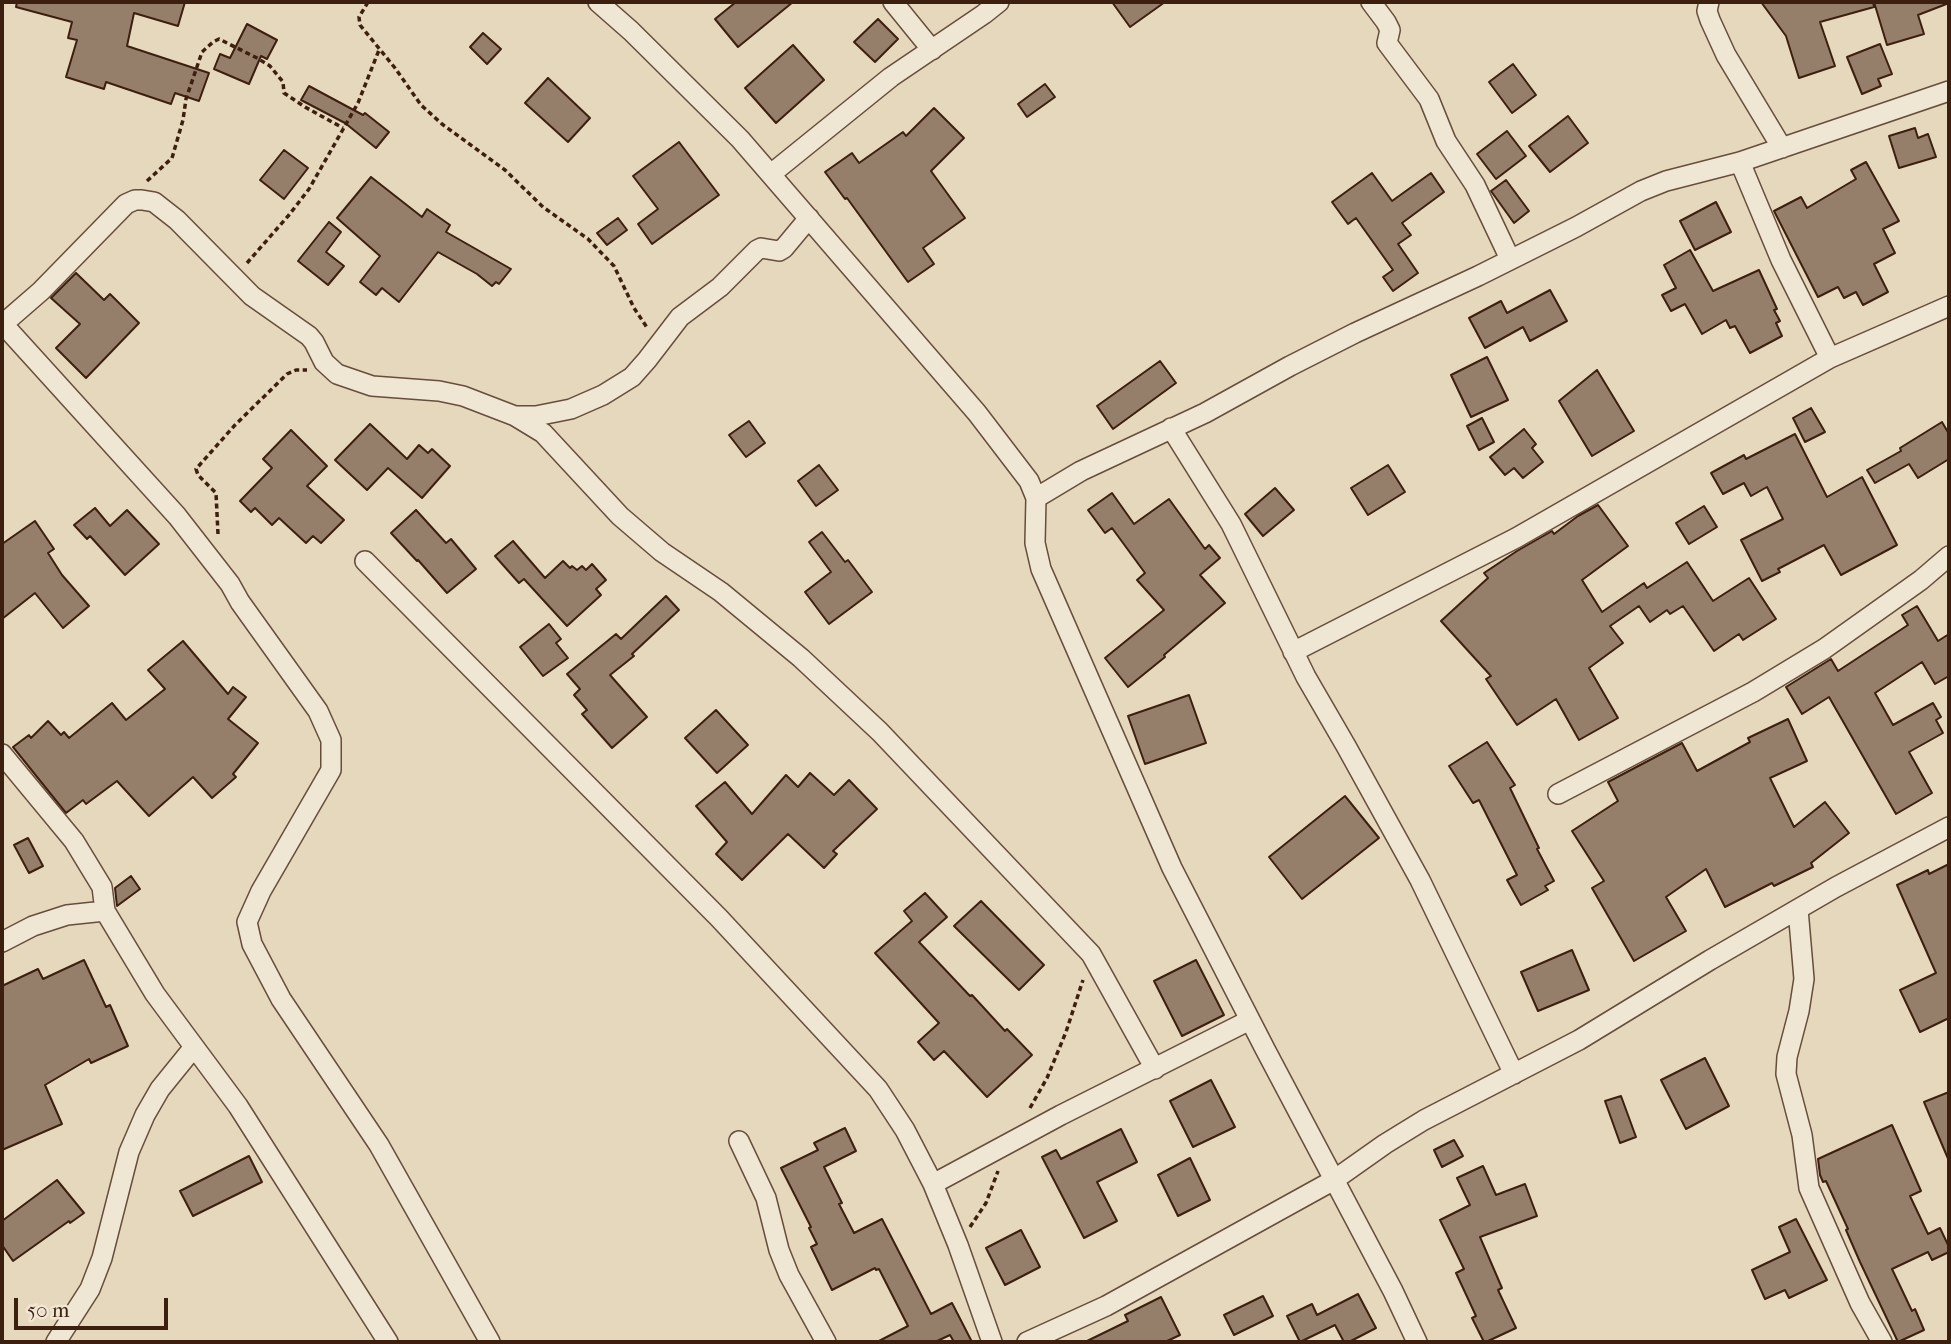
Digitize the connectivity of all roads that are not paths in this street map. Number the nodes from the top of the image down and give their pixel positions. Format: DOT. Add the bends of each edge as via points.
graph roads {
  1 [pos="597,2"];
  2 [pos="893,2"];
  3 [pos="999,2"];
  4 [pos="1371,2"];
  5 [pos="1709,2"];
  6 [pos="932,50"];
  7 [pos="1949,91"];
  8 [pos="1782,148"];
  9 [pos="1740,162"];
  10 [pos="771,174"];
  11 [pos="808,218"];
  12 [pos="1510,259"];
  13 [pos="1949,306"];
  14 [pos="2,323"];
  15 [pos="1830,358"];
  16 [pos="515,416"];
  17 [pos="1171,428"];
  18 [pos="1036,498"];
  19 [pos="1949,556"];
  20 [pos="365,561"];
  21 [pos="1293,652"];
  22 [pos="2,754"];
  23 [pos="1558,794"];
  24 [pos="1949,827"];
  25 [pos="1798,909"];
  26 [pos="105,911"];
  27 [pos="2,943"];
  28 [pos="1250,1020"];
  29 [pos="194,1047"];
  30 [pos="1155,1069"];
  31 [pos="1514,1074"];
  32 [pos="739,1141"];
  33 [pos="1334,1181"];
  34 [pos="933,1184"];
  35 [pos="56,1342"];
  36 [pos="387,1342"];
  37 [pos="490,1342"];
  38 [pos="826,1342"];
  39 [pos="992,1342"];
  40 [pos="1027,1342"];
  41 [pos="1417,1342"];
  42 [pos="1882,1342"];
  1 -- 10 [label="street"];
  2 -- 6 [label="street"];
  3 -- 6 [label="street"];
  4 -- 12 [label="street" via="1390,30 1387,43 1429,99 1446,141 1475,185"];
  5 -- 8 [label="street" via="1707,11 1726,55"];
  6 -- 10 [label="street" via="891,77"];
  7 -- 8 [label="street"];
  8 -- 9 [label="street"];
  9 -- 12 [label="street" via="1641,191"];
  9 -- 15 [label="street" via="1781,260"];
  10 -- 11 [label="street"];
  11 -- 16 [label="street" via="784,248 761,248 751,254 720,287 680,317 632,377 571,409"];
  11 -- 18 [label="street" via="977,413 1029,481"];
  12 -- 17 [label="street"];
  13 -- 15 [label="street"];
  14 -- 16 [label="street" via="41,291 126,204 154,202 252,296 309,336 337,374 372,386 463,396"];
  14 -- 37 [label="street" via="177,516 318,711 331,740 331,770 261,891 247,922 252,944 281,999 379,1145"];
  15 -- 21 [label="street" via="1516,538"];
  16 -- 30 [label="street" via="542,433 620,516 802,658 880,732 1091,954"];
  17 -- 18 [label="street"];
  17 -- 21 [label="street" via="1231,524"];
  18 -- 28 [label="street" via="1035,542 1041,569 1172,868"];
  19 -- 23 [label="street" via="1824,649 1753,692"];
  20 -- 34 [label="street" via="828,1034 878,1089"];
  21 -- 31 [label="street" via="1420,880"];
  22 -- 26 [label="street" via="74,841 103,887"];
  24 -- 25 [label="street"];
  25 -- 31 [label="street"];
  25 -- 42 [label="street" via="1804,979 1786,1074 1802,1135 1809,1188"];
  26 -- 27 [label="street" via="44,922"];
  26 -- 29 [label="street" via="155,994"];
  28 -- 30 [label="street"];
  28 -- 33 [label="street"];
  29 -- 35 [label="street" via="145,1115 129,1152 98,1269"];
  29 -- 36 [label="street" via="238,1106"];
  30 -- 34 [label="street"];
  31 -- 33 [label="street" via="1424,1120"];
  32 -- 38 [label="street" via="766,1198 789,1275"];
  33 -- 40 [label="street" via="1106,1306"];
  33 -- 41 [label="street"];
  34 -- 39 [label="street"];
}
